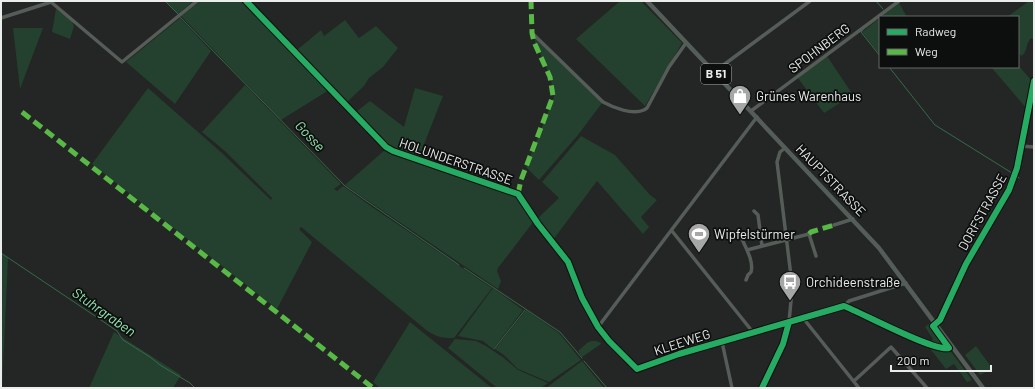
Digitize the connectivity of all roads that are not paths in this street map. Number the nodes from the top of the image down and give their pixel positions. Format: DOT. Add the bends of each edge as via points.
graph roads {
  1 [pos="197,1"];
  2 [pos="246,1"];
  3 [pos="647,1"];
  4 [pos="810,1"];
  5 [pos="899,1"];
  6 [pos="1,18"];
  7 [pos="532,33"];
  8 [pos="686,43"];
  9 [pos="714,72"];
  10 [pos="1034,81"];
  11 [pos="751,111"];
  12 [pos="757,117"];
  13 [pos="1021,146"];
  14 [pos="785,148"];
  15 [pos="1034,148"];
  16 [pos="754,211"];
  17 [pos="853,219"];
  18 [pos="834,225"];
  19 [pos="672,230"];
  20 [pos="742,239"];
  21 [pos="787,240"];
  22 [pos="762,246"];
  23 [pos="747,250"];
  24 [pos="816,256"];
  25 [pos="746,280"];
  26 [pos="906,283"];
  27 [pos="844,306"];
  28 [pos="803,318"];
  29 [pos="789,322"];
  30 [pos="936,324"];
  31 [pos="598,327"];
  32 [pos="752,331"];
  33 [pos="722,342"];
  34 [pos="953,347"];
  35 [pos="854,381"];
  36 [pos="732,388"];
  37 [pos="762,388"];
  38 [pos="859,388"];
  39 [pos="928,388"];
  40 [pos="983,388"];
  1 -- 6 [label="street" via="122,62 51,2"];
  2 -- 31 [label="street, HOLUNDERSTRASSE" via="386,147 518,194 568,262 582,298"];
  3 -- 8 [label="main road, HAUPTSTRASSE / B 51"];
  4 -- 9 [label="street"];
  5 -- 11 [label="street, SPOHNBERG"];
  7 -- 8 [label="street" via="603,102 614,108 640,112 647,108 669,67"];
  8 -- 9 [label="main road, HAUPTSTRASSE / B 51"];
  9 -- 11 [label="main road, HAUPTSTRASSE / B 51"];
  10 -- 13 [label="street, DORFSTRASSE"];
  11 -- 12 [label="main road, HAUPTSTRASSE / B 51"];
  12 -- 14 [label="main road, HAUPTSTRASSE / B 51"];
  12 -- 19 [label="street"];
  13 -- 15 [label="street"];
  13 -- 30 [label="street, DORFSTRASSE" via="1009,190 966,264"];
  14 -- 17 [label="main road, HAUPTSTRASSE / B 51"];
  14 -- 21 [label="street" via="780,152 777,162"];
  16 -- 22 [label="street" via="758,215"];
  17 -- 18 [label="street"];
  17 -- 26 [label="main road, HAUPTSTRASSE / B 51"];
  19 -- 31 [label="street"];
  19 -- 32 [label="street"];
  20 -- 23 [label="street"];
  21 -- 22 [label="street"];
  21 -- 24 [label="street" via="809,234"];
  21 -- 29 [label="street" via="792,294"];
  22 -- 23 [label="street"];
  23 -- 25 [label="street" via="752,270"];
  26 -- 27 [label="street" via="849,301"];
  26 -- 30 [label="main road, HAUPTSTRASSE / B 51"];
  27 -- 28 [label="street"];
  27 -- 34 [label="street" via="922,342 946,349"];
  28 -- 29 [label="street"];
  28 -- 35 [label="street"];
  29 -- 32 [label="street, KLEEWEG"];
  29 -- 37 [label="street" via="783,344"];
  30 -- 34 [label="main road, HAUPTSTRASSE / B 51"];
  31 -- 33 [label="street, KLEEWEG" via="637,369"];
  32 -- 33 [label="street, KLEEWEG"];
  33 -- 36 [label="street"];
  34 -- 40 [label="main road, HAUPTSTRASSE / B 51"];
  35 -- 38 [label="street"];
  35 -- 39 [label="street" via="891,347"];
}
